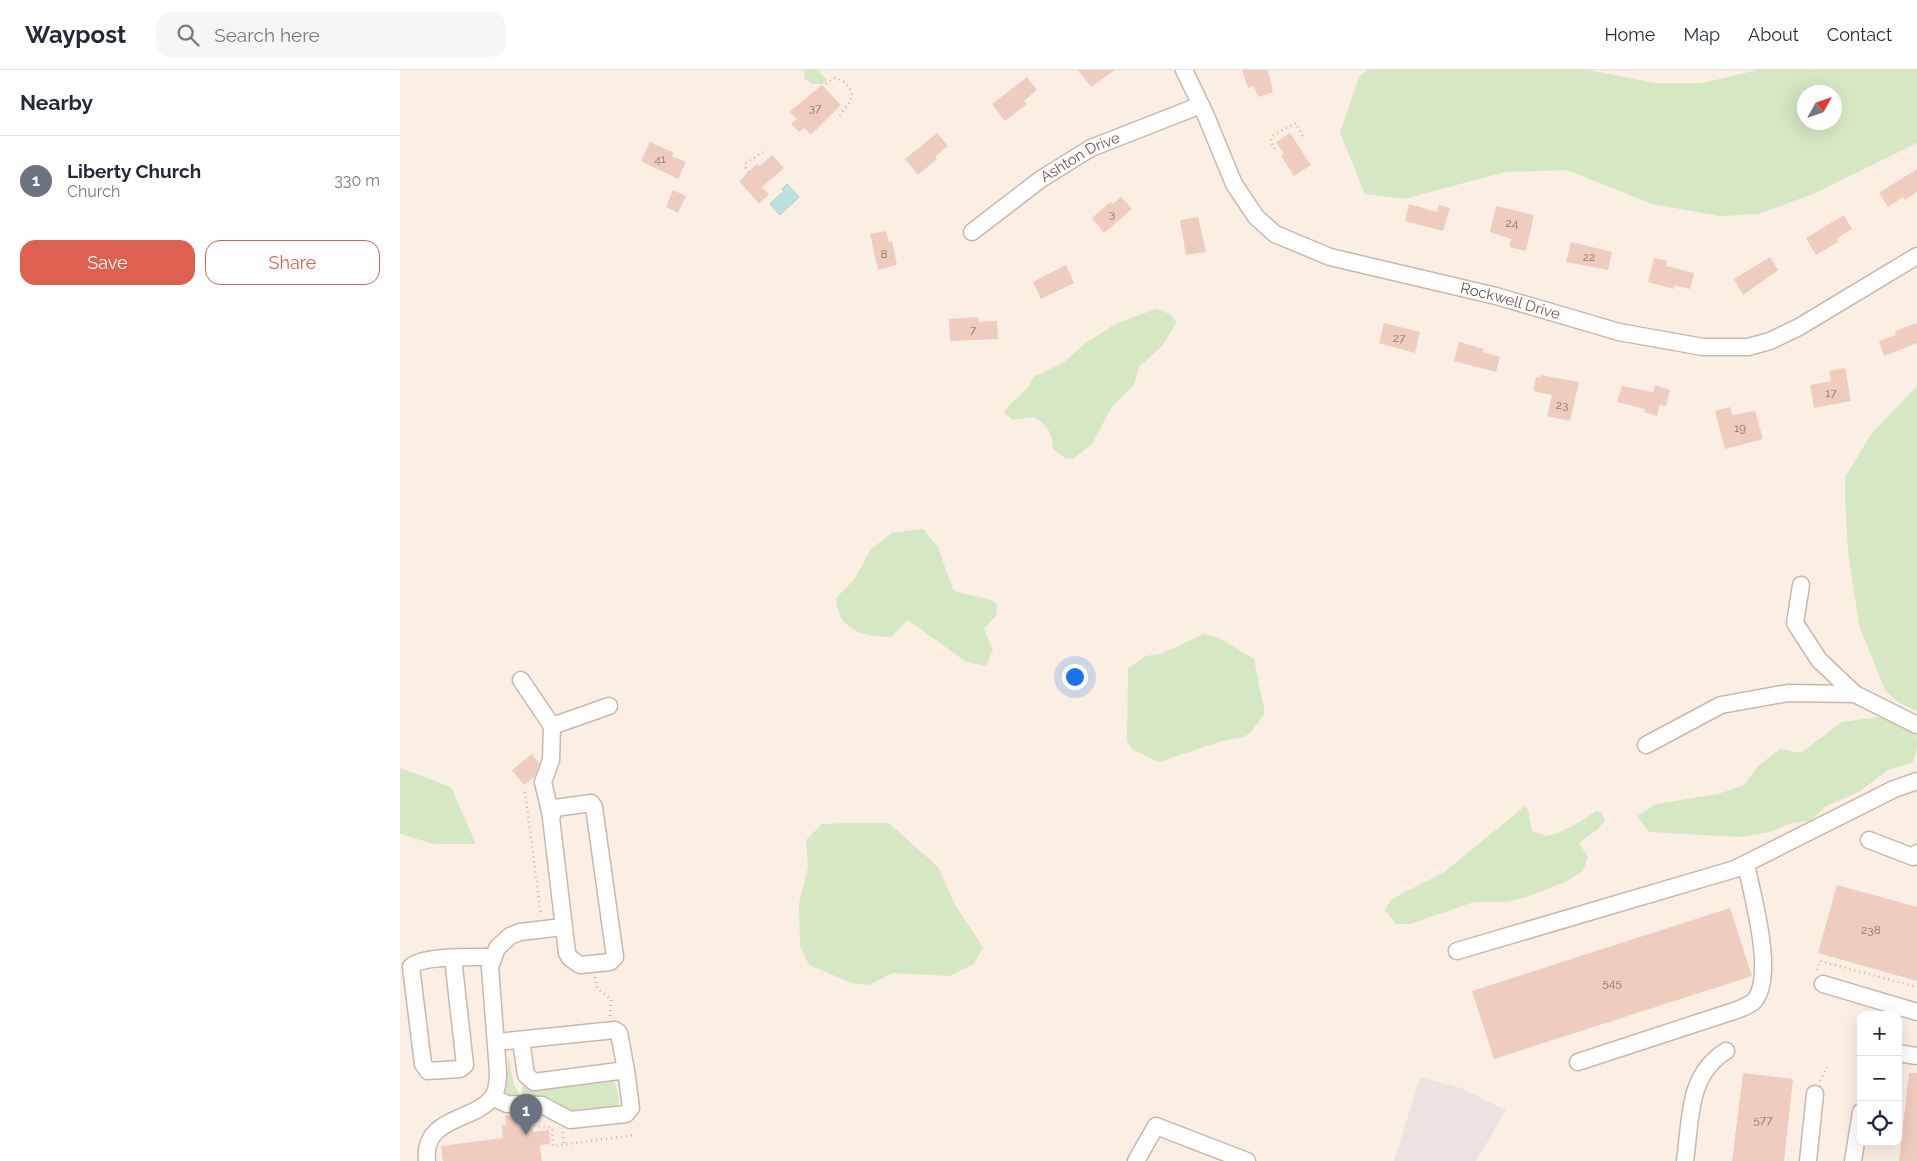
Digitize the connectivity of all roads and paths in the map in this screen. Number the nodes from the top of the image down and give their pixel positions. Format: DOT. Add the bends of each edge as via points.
graph roads {
  1 [pos="1184,70"];
  2 [pos="826,84"];
  3 [pos="1201,105"];
  4 [pos="837,119"];
  5 [pos="1303,137"];
  6 [pos="1275,149"];
  7 [pos="763,152"];
  8 [pos="748,172"];
  9 [pos="972,232"];
  10 [pos="1917,256"];
  11 [pos="1801,585"];
  12 [pos="521,680"];
  13 [pos="1855,694"];
  14 [pos="609,706"];
  15 [pos="552,726"];
  16 [pos="1917,726"];
  17 [pos="1646,745"];
  18 [pos="1917,781"];
  19 [pos="525,792"];
  20 [pos="551,816"];
  21 [pos="1869,840"];
  22 [pos="1917,853"];
  23 [pos="1741,866"];
  24 [pos="542,920"];
  25 [pos="563,927"];
  26 [pos="1456,951"];
  27 [pos="453,958"];
  28 [pos="492,958"];
  29 [pos="1852,963"];
  30 [pos="593,964"];
  31 [pos="1851,969"];
  32 [pos="1917,983"];
  33 [pos="1823,984"];
  34 [pos="1916,987"];
  35 [pos="1917,1012"];
  36 [pos="608,1031"];
  37 [pos="521,1040"];
  38 [pos="496,1042"];
  39 [pos="1726,1051"];
  40 [pos="1902,1054"];
  41 [pos="1917,1056"];
  42 [pos="1578,1062"];
  43 [pos="626,1070"];
  44 [pos="1815,1094"];
  45 [pos="493,1098"];
  46 [pos="1857,1136"];
  47 [pos="427,1161"];
  48 [pos="1136,1161"];
  49 [pos="1247,1161"];
  50 [pos="1685,1161"];
  51 [pos="1808,1161"];
  52 [pos="1853,1161"];
  1 -- 3 [label="street, Rockwell Drive"];
  2 -- 4 [label="path" via="834,78 840,79 852,92 850,102"];
  3 -- 9 [label="street, Ashton Drive" via="1091,148 1041,179"];
  3 -- 10 [label="street, Rockwell Drive" via="1228,174 1245,201 1270,230 1288,241 1330,257 1496,296 1641,337 1722,349 1770,341 1800,327"];
  5 -- 6 [label="path" via="1296,123 1272,136"];
  7 -- 8 [label="path" via="746,163"];
  11 -- 13 [label="street" via="1795,623 1819,660"];
  12 -- 15 [label="street"];
  13 -- 16 [label="street"];
  13 -- 17 [label="street" via="1788,693 1721,704"];
  14 -- 15 [label="street"];
  15 -- 20 [label="street" via="551,760 543,782"];
  18 -- 23 [label="street" via="1894,789"];
  19 -- 24 [label="path"];
  20 -- 25 [label="street"];
  20 -- 30 [label="street" via="557,807 591,803 594,806 615,957 610,962"];
  21 -- 22 [label="street" via="1913,857"];
  23 -- 26 [label="street"];
  23 -- 42 [label="street" via="1764,968 1762,987 1753,1002"];
  25 -- 28 [label="street" via="515,934 499,944"];
  25 -- 30 [label="street" via="570,958 580,965"];
  27 -- 27 [label="street" via="418,961 411,967 422,1064 428,1071 466,1065"];
  27 -- 28 [label="street"];
  28 -- 38 [label="street"];
  29 -- 31 [label="path"];
  30 -- 36 [label="path" via="597,988 611,1000"];
  31 -- 33 [label="path" via="1820,960 1815,978"];
  31 -- 34 [label="path"];
  32 -- 34 [label="path"];
  33 -- 35 [label="street"];
  36 -- 37 [label="street"];
  36 -- 43 [label="street" via="619,1032"];
  37 -- 38 [label="street"];
  37 -- 43 [label="street" via="526,1075 534,1082"];
  38 -- 45 [label="street" via="498,1080"];
  39 -- 50 [label="street" via="1714,1058 1696,1085"];
  40 -- 41 [label="street"];
  43 -- 45 [label="street" via="631,1108 626,1114 570,1120 542,1105 508,1104"];
  44 -- 51 [label="street"];
  45 -- 47 [label="street" via="438,1130 429,1143"];
  46 -- 52 [label="street"];
  48 -- 49 [label="street" via="1156,1126"];
}
